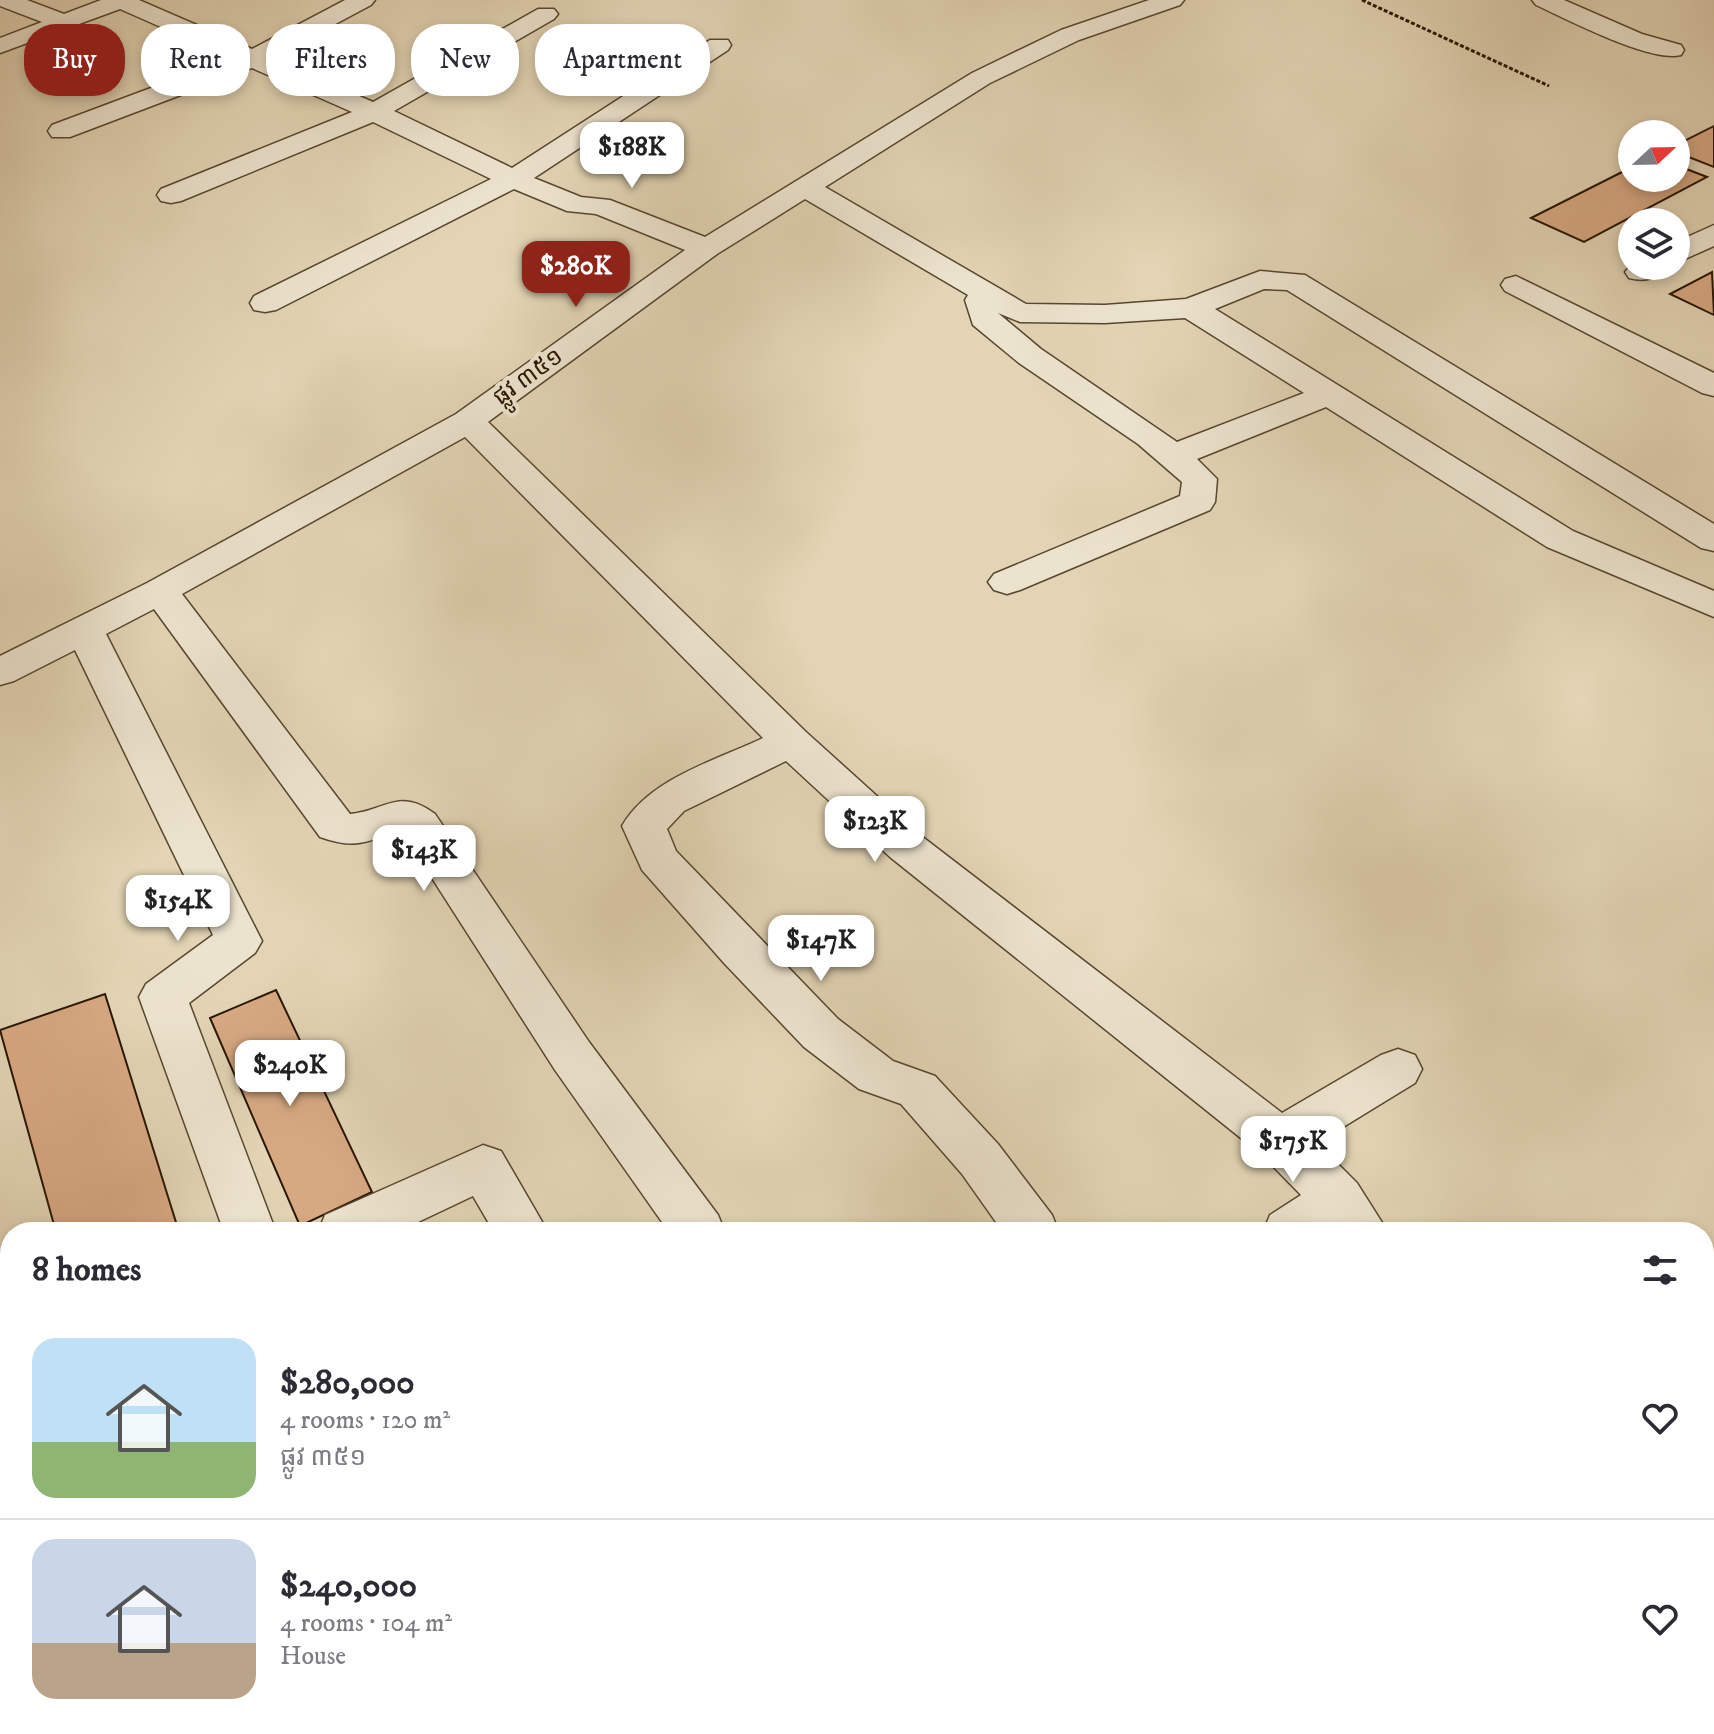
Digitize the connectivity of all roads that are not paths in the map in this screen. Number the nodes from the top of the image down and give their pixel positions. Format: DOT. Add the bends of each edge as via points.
graph roads {
  1 [pos="5,0"];
  2 [pos="363,0"];
  3 [pos="1172,0"];
  4 [pos="1544,0"];
  5 [pos="122,1"];
  6 [pos="546,14"];
  7 [pos="65,22"];
  8 [pos="719,45"];
  9 [pos="0,46"];
  10 [pos="1672,50"];
  11 [pos="252,59"];
  12 [pos="374,112"];
  13 [pos="61,131"];
  14 [pos="513,179"];
  15 [pos="805,187"];
  16 [pos="171,195"];
  17 [pos="1714,234"];
  18 [pos="1690,247"];
  19 [pos="698,254"];
  20 [pos="1516,285"];
  21 [pos="977,288"];
  22 [pos="265,303"];
  23 [pos="1191,308"];
  24 [pos="1714,386"];
  25 [pos="1330,394"];
  26 [pos="468,421"];
  27 [pos="1173,456"];
  28 [pos="1714,540"];
  29 [pos="1007,582"];
  30 [pos="160,591"];
  31 [pos="1714,605"];
  32 [pos="85,630"];
  33 [pos="0,672"];
  34 [pos="791,742"];
  35 [pos="1398,1069"];
  36 [pos="1280,1140"];
  37 [pos="1351,1215"];
  38 [pos="246,1222"];
  39 [pos="365,1222"];
  40 [pos="516,1222"];
  41 [pos="692,1222"];
  42 [pos="1026,1222"];
  43 [pos="1325,1222"];
  1 -- 7 [label="street"];
  2 -- 11 [label="street"];
  3 -- 15 [label="street, ផ្លូវ ៣៥១" via="1070,35 981,78"];
  4 -- 10 [label="street"];
  5 -- 7 [label="street"];
  5 -- 11 [label="street"];
  6 -- 12 [label="street"];
  7 -- 9 [label="street"];
  8 -- 14 [label="street"];
  11 -- 12 [label="street"];
  11 -- 13 [label="street"];
  12 -- 14 [label="street"];
  12 -- 16 [label="street"];
  14 -- 19 [label="street" via="577,205 584,215"];
  14 -- 22 [label="street"];
  15 -- 19 [label="street, ផ្លូវ ៣៥១"];
  15 -- 21 [label="street"];
  17 -- 18 [label="street"];
  19 -- 26 [label="street, ផ្លូវ ៣៥១"];
  20 -- 24 [label="street"];
  21 -- 23 [label="street" via="1020,313"];
  21 -- 27 [label="street" via="984,318"];
  23 -- 25 [label="street"];
  23 -- 28 [label="street" via="1260,280 1294,281"];
  25 -- 27 [label="street"];
  25 -- 31 [label="street" via="1560,539"];
  26 -- 30 [label="street, ផ្លូវ ៣៥១"];
  26 -- 34 [label="street"];
  27 -- 29 [label="street" via="1200,479 1197,502"];
  30 -- 32 [label="street, ផ្លូវ ៣៥១"];
  30 -- 41 [label="street" via="335,826 353,831 399,813 411,815 420,825 572,1056"];
  32 -- 33 [label="street, ផ្លូវ ៣៥១"];
  32 -- 38 [label="street" via="239,941 163,997"];
  34 -- 36 [label="street" via="905,846"];
  34 -- 42 [label="street" via="669,800 644,826 657,859 821,1033 876,1075 918,1090 980,1159"];
  35 -- 36 [label="street"];
  36 -- 37 [label="street"];
  37 -- 43 [label="street"];
  39 -- 40 [label="street" via="483,1167"];
}
